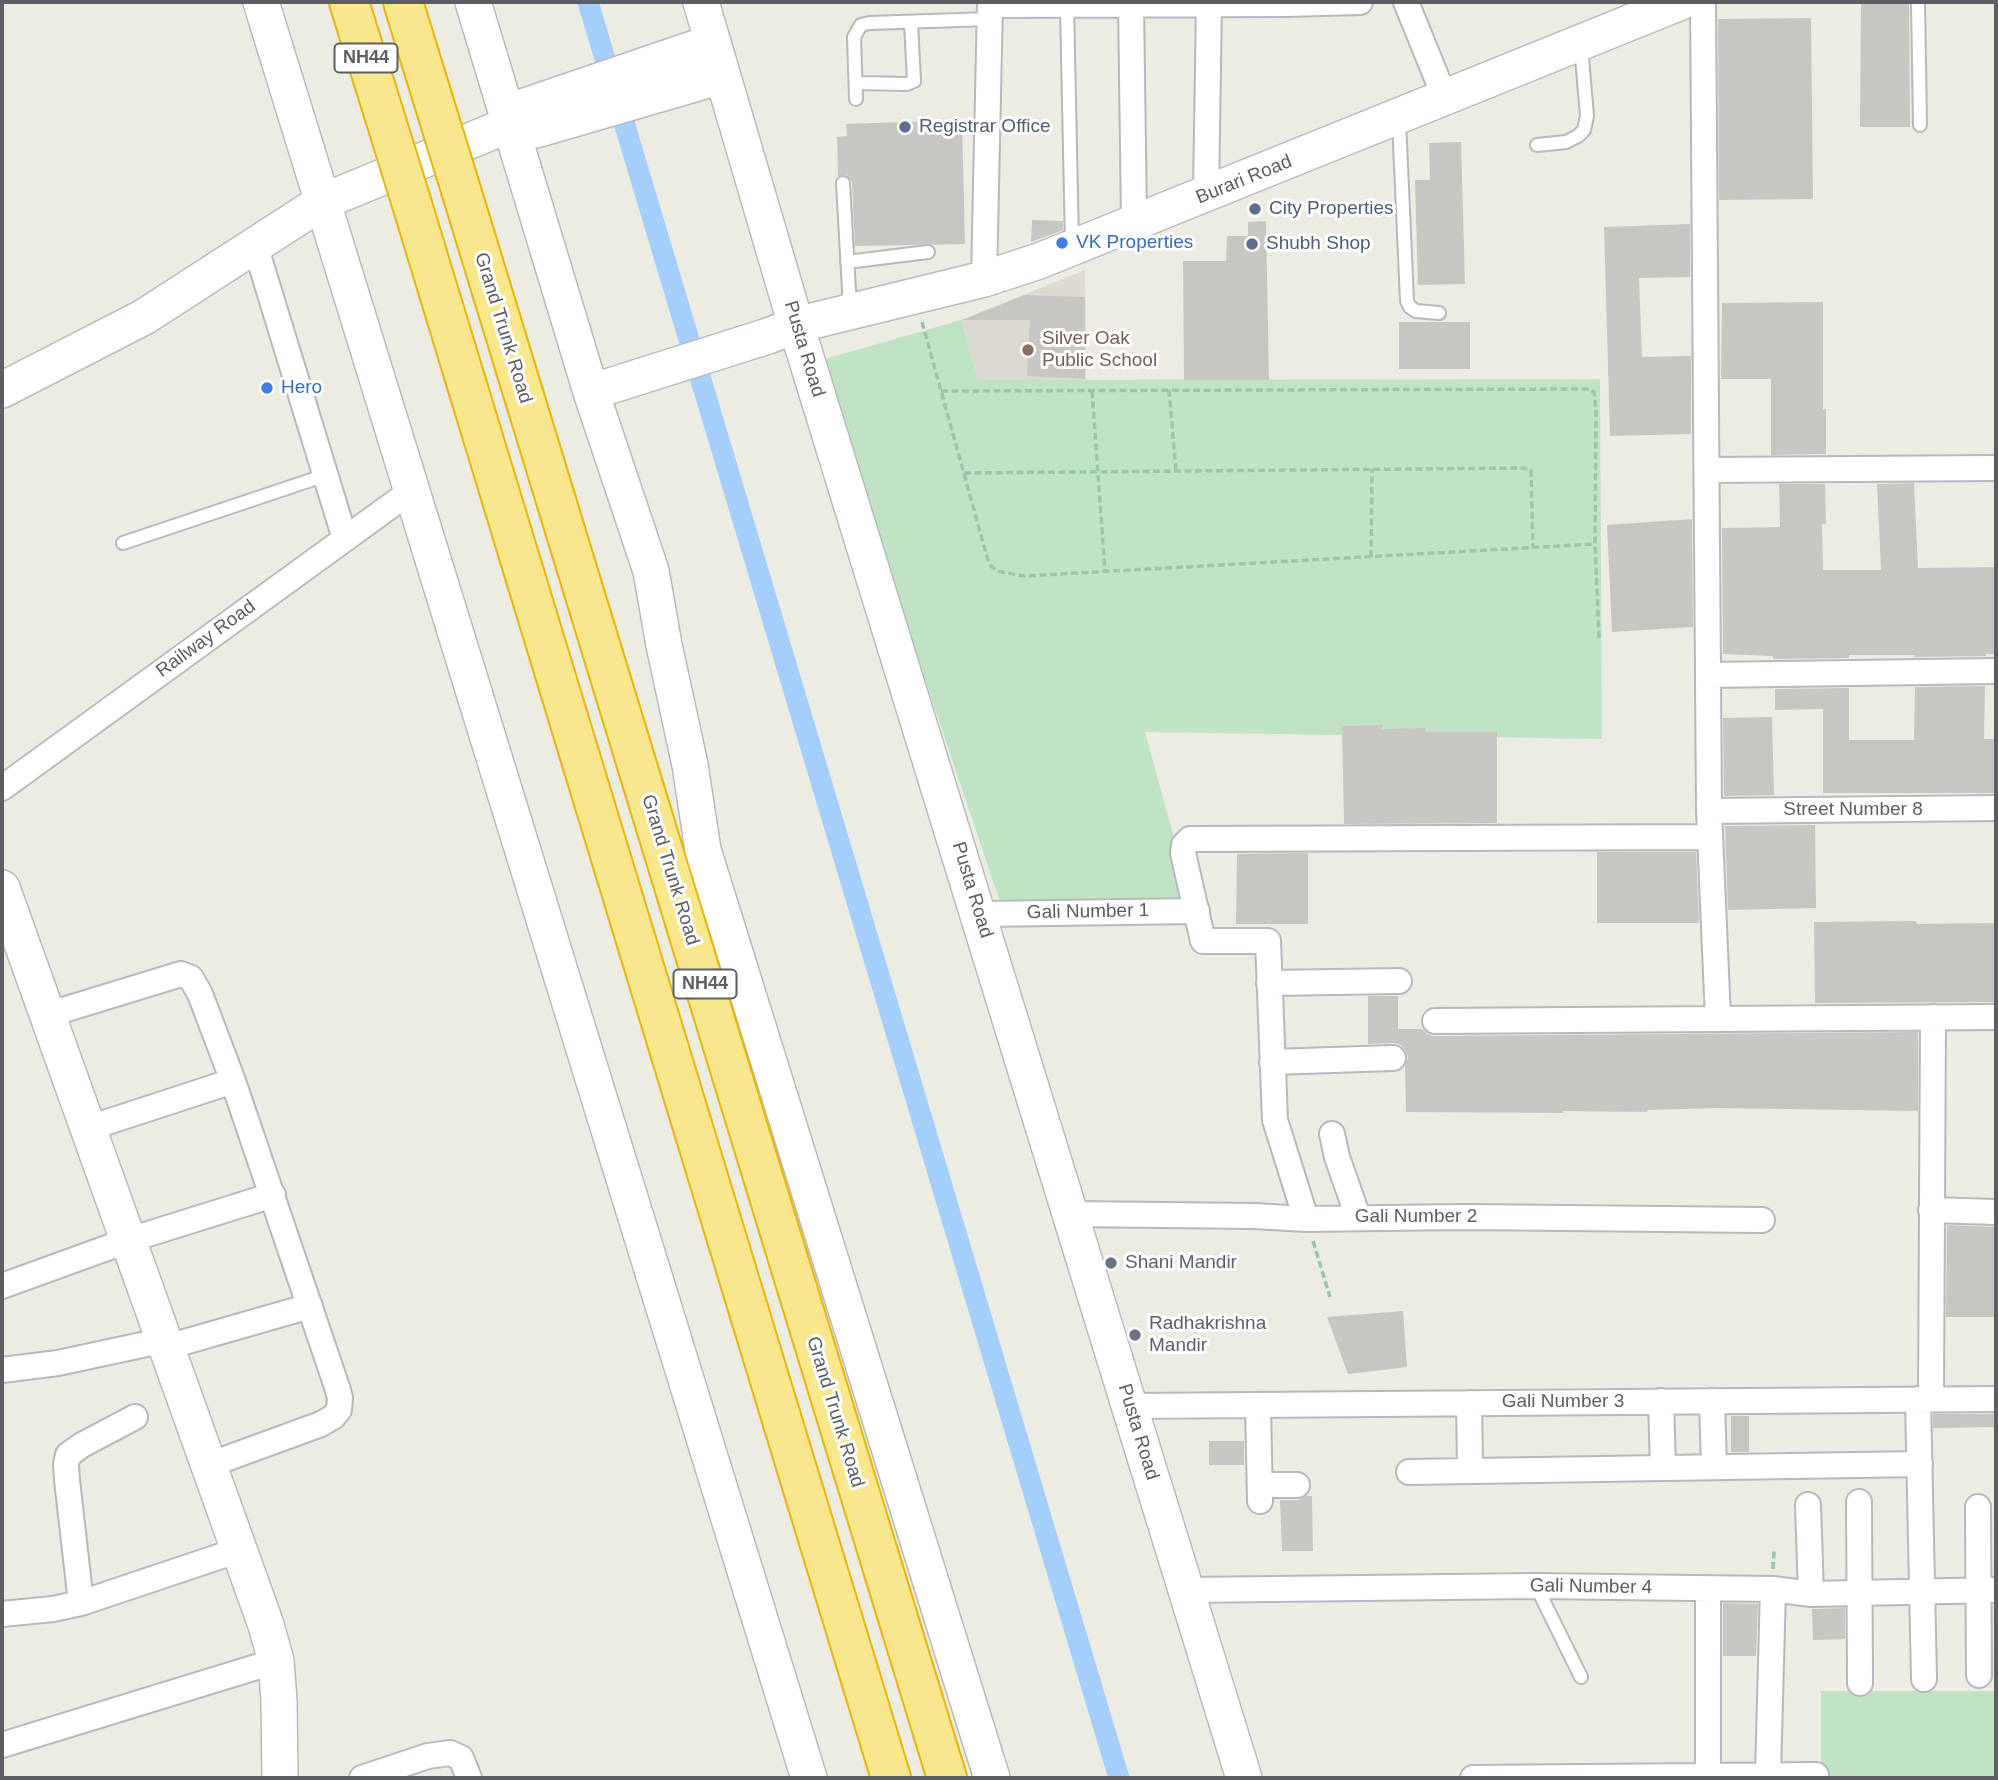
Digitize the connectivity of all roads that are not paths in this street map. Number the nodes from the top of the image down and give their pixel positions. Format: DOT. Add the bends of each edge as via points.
graph roads {
  1 [pos="261,2"];
  2 [pos="349,2"];
  3 [pos="403,2"];
  4 [pos="473,2"];
  5 [pos="701,2"];
  6 [pos="1334,2"];
  7 [pos="1360,2"];
  8 [pos="1406,2"];
  9 [pos="1681,2"];
  10 [pos="1703,2"];
  11 [pos="1917,2"];
  12 [pos="1209,3"];
  13 [pos="1286,3"];
  14 [pos="1062,4"];
  15 [pos="1130,4"];
  16 [pos="990,9"];
  17 [pos="911,22"];
  18 [pos="713,42"];
  19 [pos="1581,43"];
  20 [pos="722,76"];
  21 [pos="856,83"];
  22 [pos="1445,98"];
  23 [pos="856,99"];
  24 [pos="1399,117"];
  25 [pos="514,122"];
  26 [pos="1920,125"];
  27 [pos="1537,145"];
  28 [pos="843,183"];
  29 [pos="1206,195"];
  30 [pos="322,202"];
  31 [pos="1134,224"];
  32 [pos="255,245"];
  33 [pos="1072,249"];
  34 [pos="928,252"];
  35 [pos="847,262"];
  36 [pos="984,279"];
  37 [pos="850,312"];
  38 [pos="1439,313"];
  39 [pos="782,331"];
  40 [pos="2,390"];
  41 [pos="591,392"];
  42 [pos="1996,468"];
  43 [pos="1707,470"];
  44 [pos="326,475"];
  45 [pos="411,491"];
  46 [pos="345,539"];
  47 [pos="123,543"];
  48 [pos="1996,671"];
  49 [pos="1708,675"];
  50 [pos="2,788"];
  51 [pos="1996,808"];
  52 [pos="1709,811"];
  53 [pos="1710,836"];
  54 [pos="703,850"];
  55 [pos="2,888"];
  56 [pos="1197,911"];
  57 [pos="979,914"];
  58 [pos="694,949"];
  59 [pos="1399,981"];
  60 [pos="1269,984"];
  61 [pos="47,1015"];
  62 [pos="1933,1017"];
  63 [pos="1996,1017"];
  64 [pos="1718,1019"];
  65 [pos="1435,1021"];
  66 [pos="1393,1058"];
  67 [pos="1272,1062"];
  68 [pos="233,1081"];
  69 [pos="89,1128"];
  70 [pos="1332,1134"];
  71 [pos="273,1195"];
  72 [pos="1931,1210"];
  73 [pos="1996,1212"];
  74 [pos="1071,1214"];
  75 [pos="1358,1217"];
  76 [pos="1306,1219"];
  77 [pos="1762,1220"];
  78 [pos="129,1240"];
  79 [pos="2,1286"];
  80 [pos="310,1307"];
  81 [pos="166,1344"];
  82 [pos="2,1370"];
  83 [pos="1925,1399"];
  84 [pos="1996,1399"];
  85 [pos="1661,1401"];
  86 [pos="1712,1401"];
  87 [pos="1469,1403"];
  88 [pos="1258,1405"];
  89 [pos="1130,1406"];
  90 [pos="135,1418"];
  91 [pos="1920,1464"];
  92 [pos="209,1465"];
  93 [pos="1714,1467"];
  94 [pos="1663,1468"];
  95 [pos="1469,1471"];
  96 [pos="1409,1472"];
  97 [pos="1297,1485"];
  98 [pos="1859,1502"];
  99 [pos="1808,1505"];
  100 [pos="1978,1507"];
  101 [pos="239,1550"];
  102 [pos="1536,1586"];
  103 [pos="1708,1589"];
  104 [pos="1773,1589"];
  105 [pos="1185,1590"];
  106 [pos="1987,1591"];
  107 [pos="1923,1592"];
  108 [pos="1860,1593"];
  109 [pos="1811,1594"];
  110 [pos="81,1603"];
  111 [pos="2,1614"];
  112 [pos="276,1661"];
  113 [pos="1979,1675"];
  114 [pos="1581,1676"];
  115 [pos="1924,1679"];
  116 [pos="1860,1683"];
  117 [pos="2,1745"];
  118 [pos="1768,1775"];
  119 [pos="1816,1775"];
  120 [pos="1708,1777"];
  121 [pos="279,1778"];
  122 [pos="362,1778"];
  123 [pos="469,1778"];
  124 [pos="809,1778"];
  125 [pos="891,1778"];
  126 [pos="947,1778"];
  127 [pos="992,1778"];
  128 [pos="1244,1778"];
  129 [pos="1473,1778"];
  1 -- 30 [label="main road"];
  2 -- 125 [label="highway, NH44, bridge"];
  3 -- 58 [label="highway, Grand Trunk Road / NH44, bridge"];
  4 -- 25 [label="main road"];
  5 -- 18 [label="main road, Pusta Road"];
  6 -- 7 [label="street"];
  6 -- 13 [label="street"];
  8 -- 22 [label="street"];
  9 -- 19 [label="main road, Burari Road"];
  10 -- 43 [label="street"];
  11 -- 26 [label="lane"];
  12 -- 13 [label="street"];
  12 -- 15 [label="street"];
  12 -- 29 [label="street"];
  14 -- 15 [label="street"];
  14 -- 16 [label="street"];
  14 -- 33 [label="lane"];
  15 -- 31 [label="street"];
  16 -- 17 [label="lane"];
  16 -- 36 [label="street"];
  17 -- 21 [label="lane" via="862,25 854,37"];
  17 -- 21 [label="lane" via="914,81"];
  18 -- 20 [label="main road, Pusta Road"];
  18 -- 25 [label="main road" via="525,106"];
  19 -- 22 [label="main road, Burari Road"];
  19 -- 27 [label="lane" via="1586,124 1578,136 1566,142"];
  20 -- 25 [label="main road" via="536,130"];
  20 -- 39 [label="main road, Pusta Road"];
  21 -- 23 [label="lane"];
  22 -- 24 [label="main road, Burari Road"];
  24 -- 29 [label="main road, Burari Road"];
  24 -- 38 [label="lane" via="1407,301 1416,311"];
  25 -- 30 [label="main road"];
  25 -- 41 [label="main road"];
  28 -- 35 [label="lane"];
  29 -- 31 [label="main road, Burari Road"];
  30 -- 32 [label="main road"];
  30 -- 45 [label="main road"];
  31 -- 33 [label="main road, Burari Road"];
  32 -- 40 [label="main road" via="144,317"];
  32 -- 44 [label="street"];
  33 -- 36 [label="main road, Burari Road"];
  34 -- 35 [label="lane"];
  35 -- 37 [label="lane"];
  36 -- 37 [label="main road, Burari Road"];
  37 -- 39 [label="main road, Burari Road"];
  39 -- 41 [label="main road, Burari Road"];
  39 -- 57 [label="main road, Pusta Road"];
  41 -- 54 [label="main road" via="651,571"];
  42 -- 43 [label="street"];
  43 -- 49 [label="street"];
  44 -- 46 [label="street"];
  44 -- 47 [label="lane"];
  45 -- 46 [label="street, Railway Road"];
  45 -- 124 [label="main road"];
  46 -- 50 [label="street, Railway Road"];
  48 -- 49 [label="street"];
  49 -- 52 [label="street"];
  51 -- 52 [label="street, Street Number 8"];
  52 -- 53 [label="street"];
  53 -- 56 [label="street" via="1189,839 1183,853"];
  53 -- 64 [label="street"];
  54 -- 58 [label="main road" via="701,916"];
  54 -- 127 [label="main road"];
  55 -- 61 [label="main road"];
  56 -- 57 [label="street, Gali Number 1"];
  56 -- 60 [label="street" via="1203,941 1268,940"];
  57 -- 74 [label="main road, Pusta Road"];
  58 -- 126 [label="highway, Grand Trunk Road / NH44"];
  59 -- 60 [label="street"];
  60 -- 67 [label="street"];
  61 -- 68 [label="street" via="181,974 191,978 200,993"];
  61 -- 69 [label="main road"];
  62 -- 63 [label="street"];
  62 -- 64 [label="street"];
  62 -- 72 [label="street"];
  64 -- 65 [label="street"];
  66 -- 67 [label="street"];
  67 -- 76 [label="street" via="1275,1120"];
  68 -- 69 [label="street"];
  68 -- 71 [label="street"];
  69 -- 78 [label="main road"];
  70 -- 75 [label="street"];
  71 -- 78 [label="street"];
  71 -- 80 [label="street"];
  72 -- 73 [label="street"];
  72 -- 83 [label="street"];
  74 -- 76 [label="street, Gali Number 2"];
  74 -- 89 [label="main road, Pusta Road"];
  75 -- 76 [label="street, Gali Number 2"];
  75 -- 77 [label="street, Gali Number 2"];
  78 -- 79 [label="street"];
  78 -- 81 [label="main road"];
  80 -- 81 [label="street"];
  80 -- 92 [label="street" via="337,1387 339,1410 321,1424"];
  81 -- 82 [label="street"];
  81 -- 92 [label="main road"];
  83 -- 84 [label="street, Gali Number 3"];
  83 -- 86 [label="street, Gali Number 3"];
  83 -- 91 [label="street"];
  85 -- 86 [label="street, Gali Number 3"];
  85 -- 87 [label="street, Gali Number 3"];
  85 -- 94 [label="street"];
  86 -- 93 [label="street"];
  87 -- 88 [label="street, Gali Number 3"];
  87 -- 95 [label="street"];
  88 -- 89 [label="street, Gali Number 3"];
  88 -- 97 [label="street" via="1260,1493"];
  89 -- 105 [label="main road, Pusta Road"];
  90 -- 110 [label="street" via="68,1455"];
  91 -- 93 [label="street"];
  91 -- 107 [label="street"];
  92 -- 101 [label="main road"];
  93 -- 94 [label="street"];
  94 -- 95 [label="street"];
  95 -- 96 [label="street"];
  98 -- 108 [label="street"];
  99 -- 109 [label="street"];
  100 -- 106 [label="street"];
  101 -- 110 [label="street"];
  101 -- 112 [label="main road"];
  102 -- 103 [label="street, Gali Number 4"];
  102 -- 105 [label="street, Gali Number 4"];
  102 -- 114 [label="lane"];
  103 -- 104 [label="street, Gali Number 4"];
  103 -- 120 [label="street"];
  104 -- 109 [label="street, Gali Number 4"];
  104 -- 118 [label="street"];
  105 -- 128 [label="main road, Pusta Road"];
  106 -- 107 [label="street, Gali Number 4"];
  106 -- 113 [label="street"];
  107 -- 108 [label="street, Gali Number 4"];
  107 -- 115 [label="street"];
  108 -- 109 [label="street, Gali Number 4"];
  108 -- 116 [label="street"];
  110 -- 111 [label="street"];
  112 -- 117 [label="street"];
  112 -- 121 [label="main road"];
  118 -- 119 [label="street"];
  118 -- 120 [label="street"];
  120 -- 129 [label="street"];
  122 -- 123 [label="street" via="450,1753 461,1758"];
}
